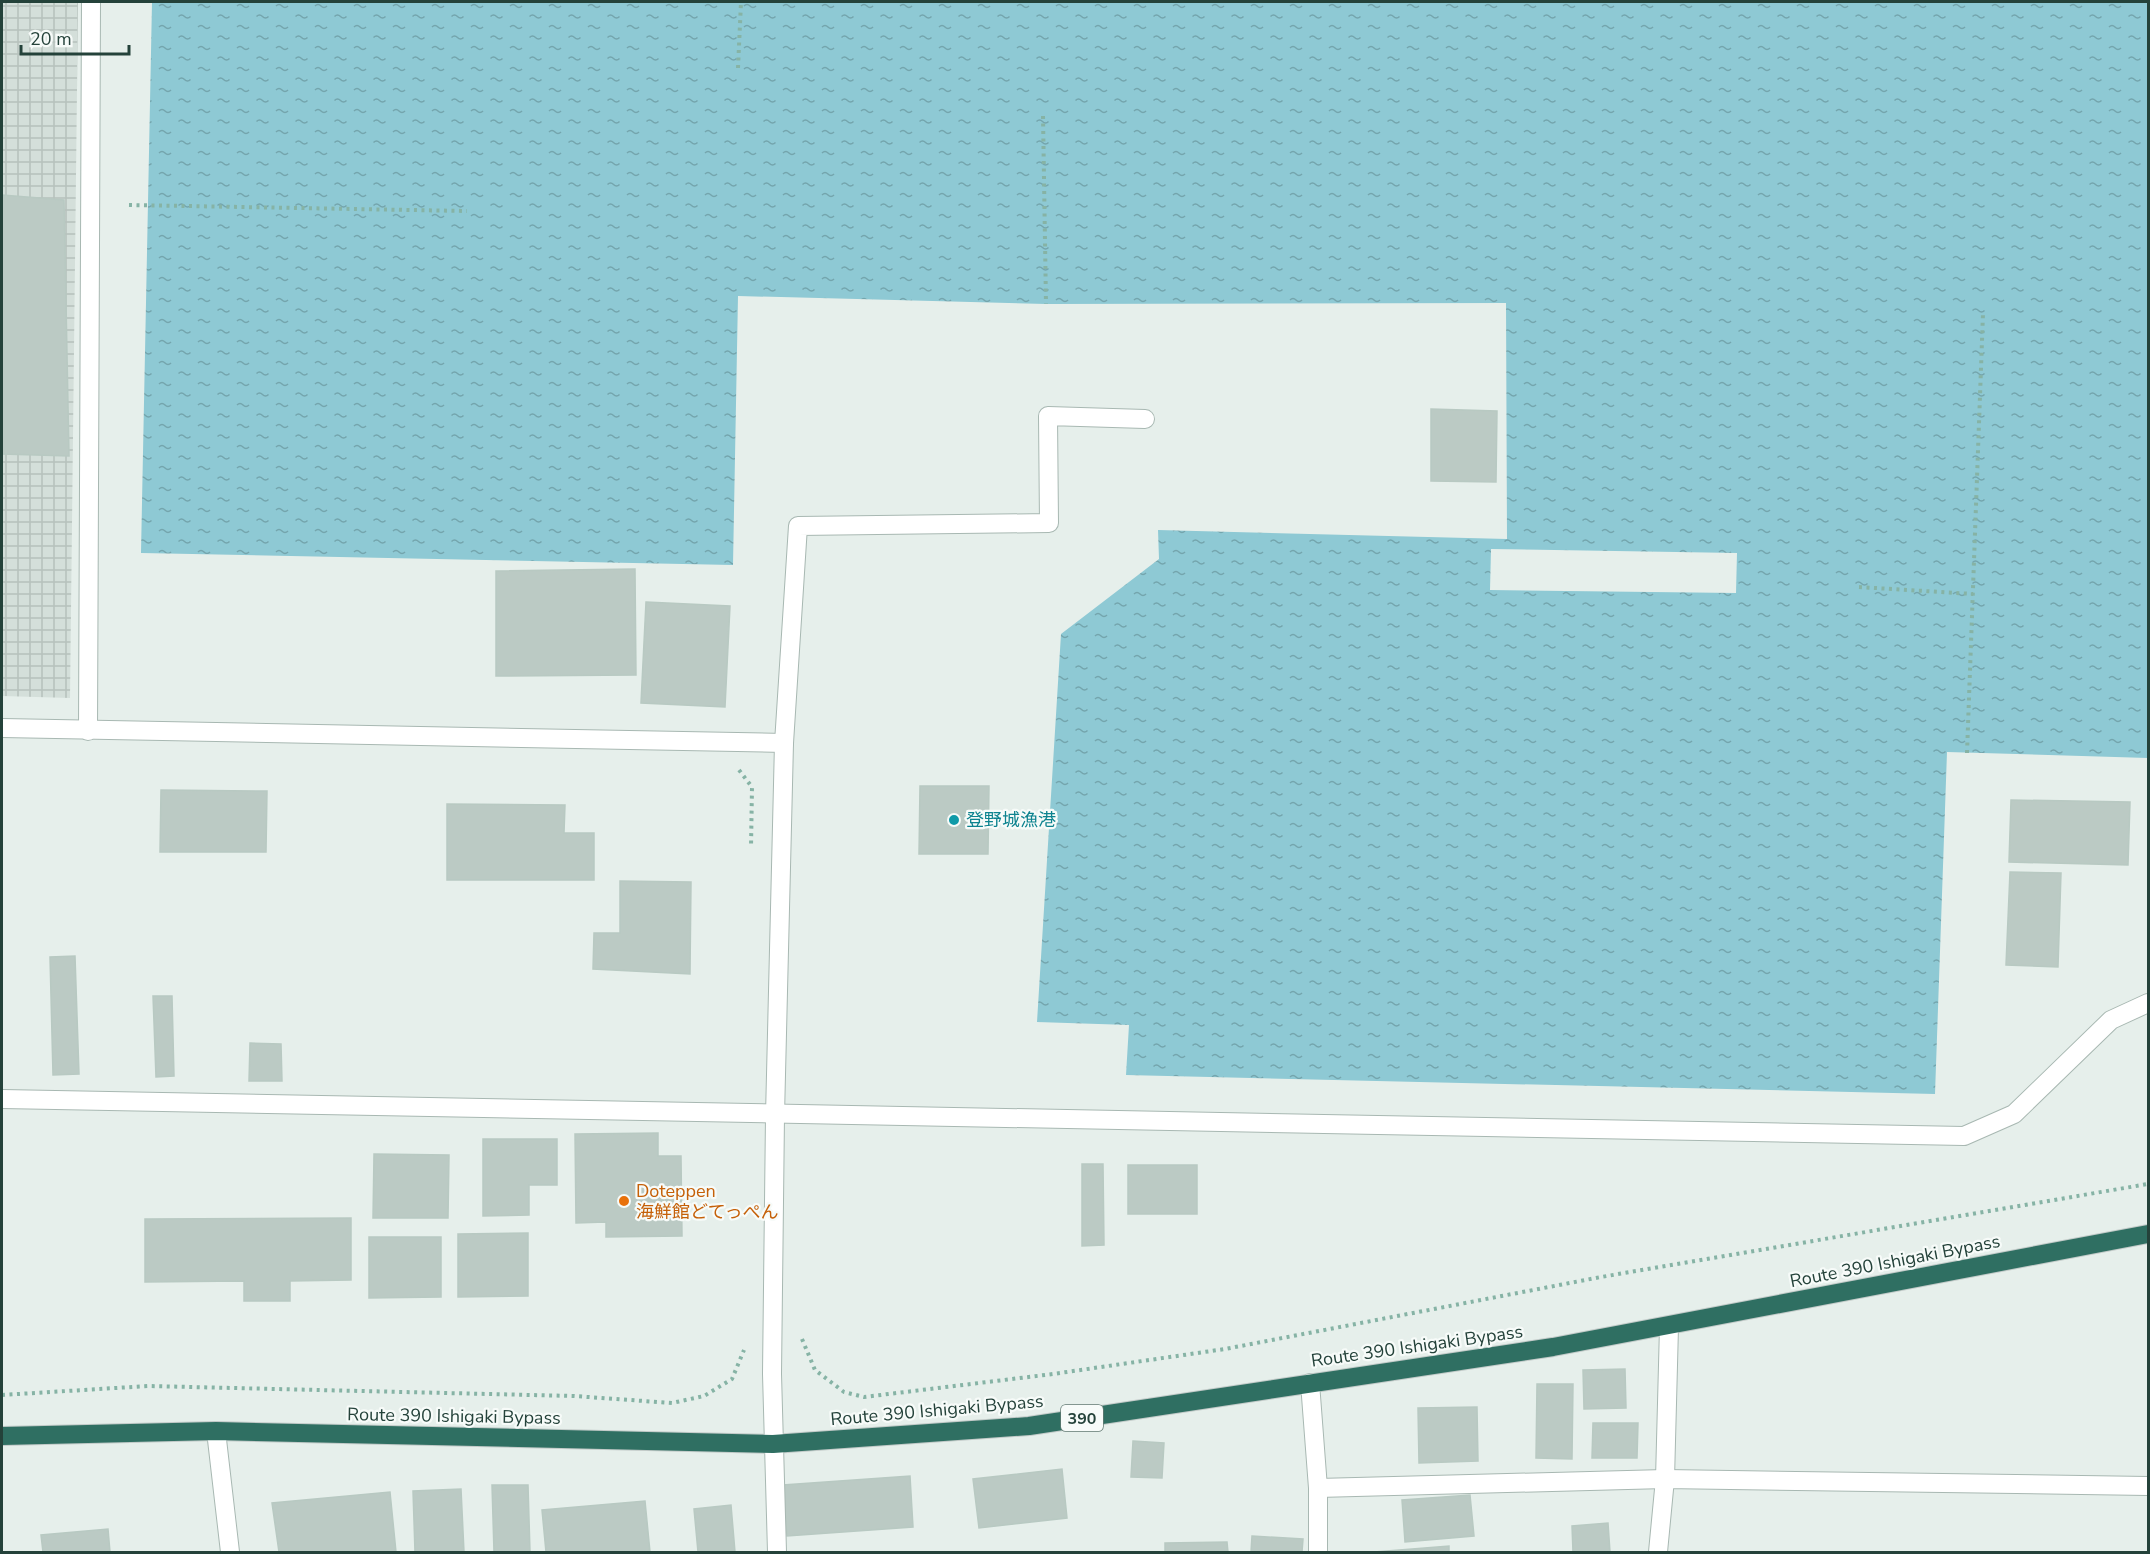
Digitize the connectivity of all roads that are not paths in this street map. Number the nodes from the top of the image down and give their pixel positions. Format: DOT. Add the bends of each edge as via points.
graph roads {
  1 [pos="91,2"];
  2 [pos="1145,419"];
  3 [pos="2,728"];
  4 [pos="88,731"];
  5 [pos="784,743"];
  6 [pos="2148,1003"];
  7 [pos="2,1099"];
  8 [pos="775,1116"];
  9 [pos="2148,1234"];
  10 [pos="1669,1327"];
  11 [pos="1310,1383"];
  12 [pos="216,1431"];
  13 [pos="2,1436"];
  14 [pos="773,1444"];
  15 [pos="1665,1479"];
  16 [pos="2148,1486"];
  17 [pos="1318,1488"];
  18 [pos="230,1552"];
  19 [pos="777,1552"];
  20 [pos="1318,1552"];
  21 [pos="1658,1552"];
  1 -- 4 [label="street"];
  2 -- 5 [label="street" via="1048,416 1049,522 798,526"];
  3 -- 4 [label="street"];
  4 -- 5 [label="street"];
  5 -- 8 [label="street"];
  6 -- 8 [label="street" via="2111,1020 2014,1114 1964,1136"];
  7 -- 8 [label="street"];
  8 -- 14 [label="street"];
  9 -- 10 [label="highway, Route 390 Ishigaki Bypass / 390"];
  10 -- 11 [label="highway, Route 390 Ishigaki Bypass / 390"];
  10 -- 15 [label="street"];
  11 -- 14 [label="highway, Route 390 Ishigaki Bypass / 390" via="1029,1426"];
  11 -- 17 [label="street"];
  12 -- 13 [label="highway, Route 390 Ishigaki Bypass / 390"];
  12 -- 14 [label="highway, Route 390 Ishigaki Bypass / 390"];
  12 -- 18 [label="street"];
  14 -- 19 [label="street"];
  15 -- 16 [label="street"];
  15 -- 17 [label="street"];
  15 -- 21 [label="street"];
  17 -- 20 [label="street"];
}
